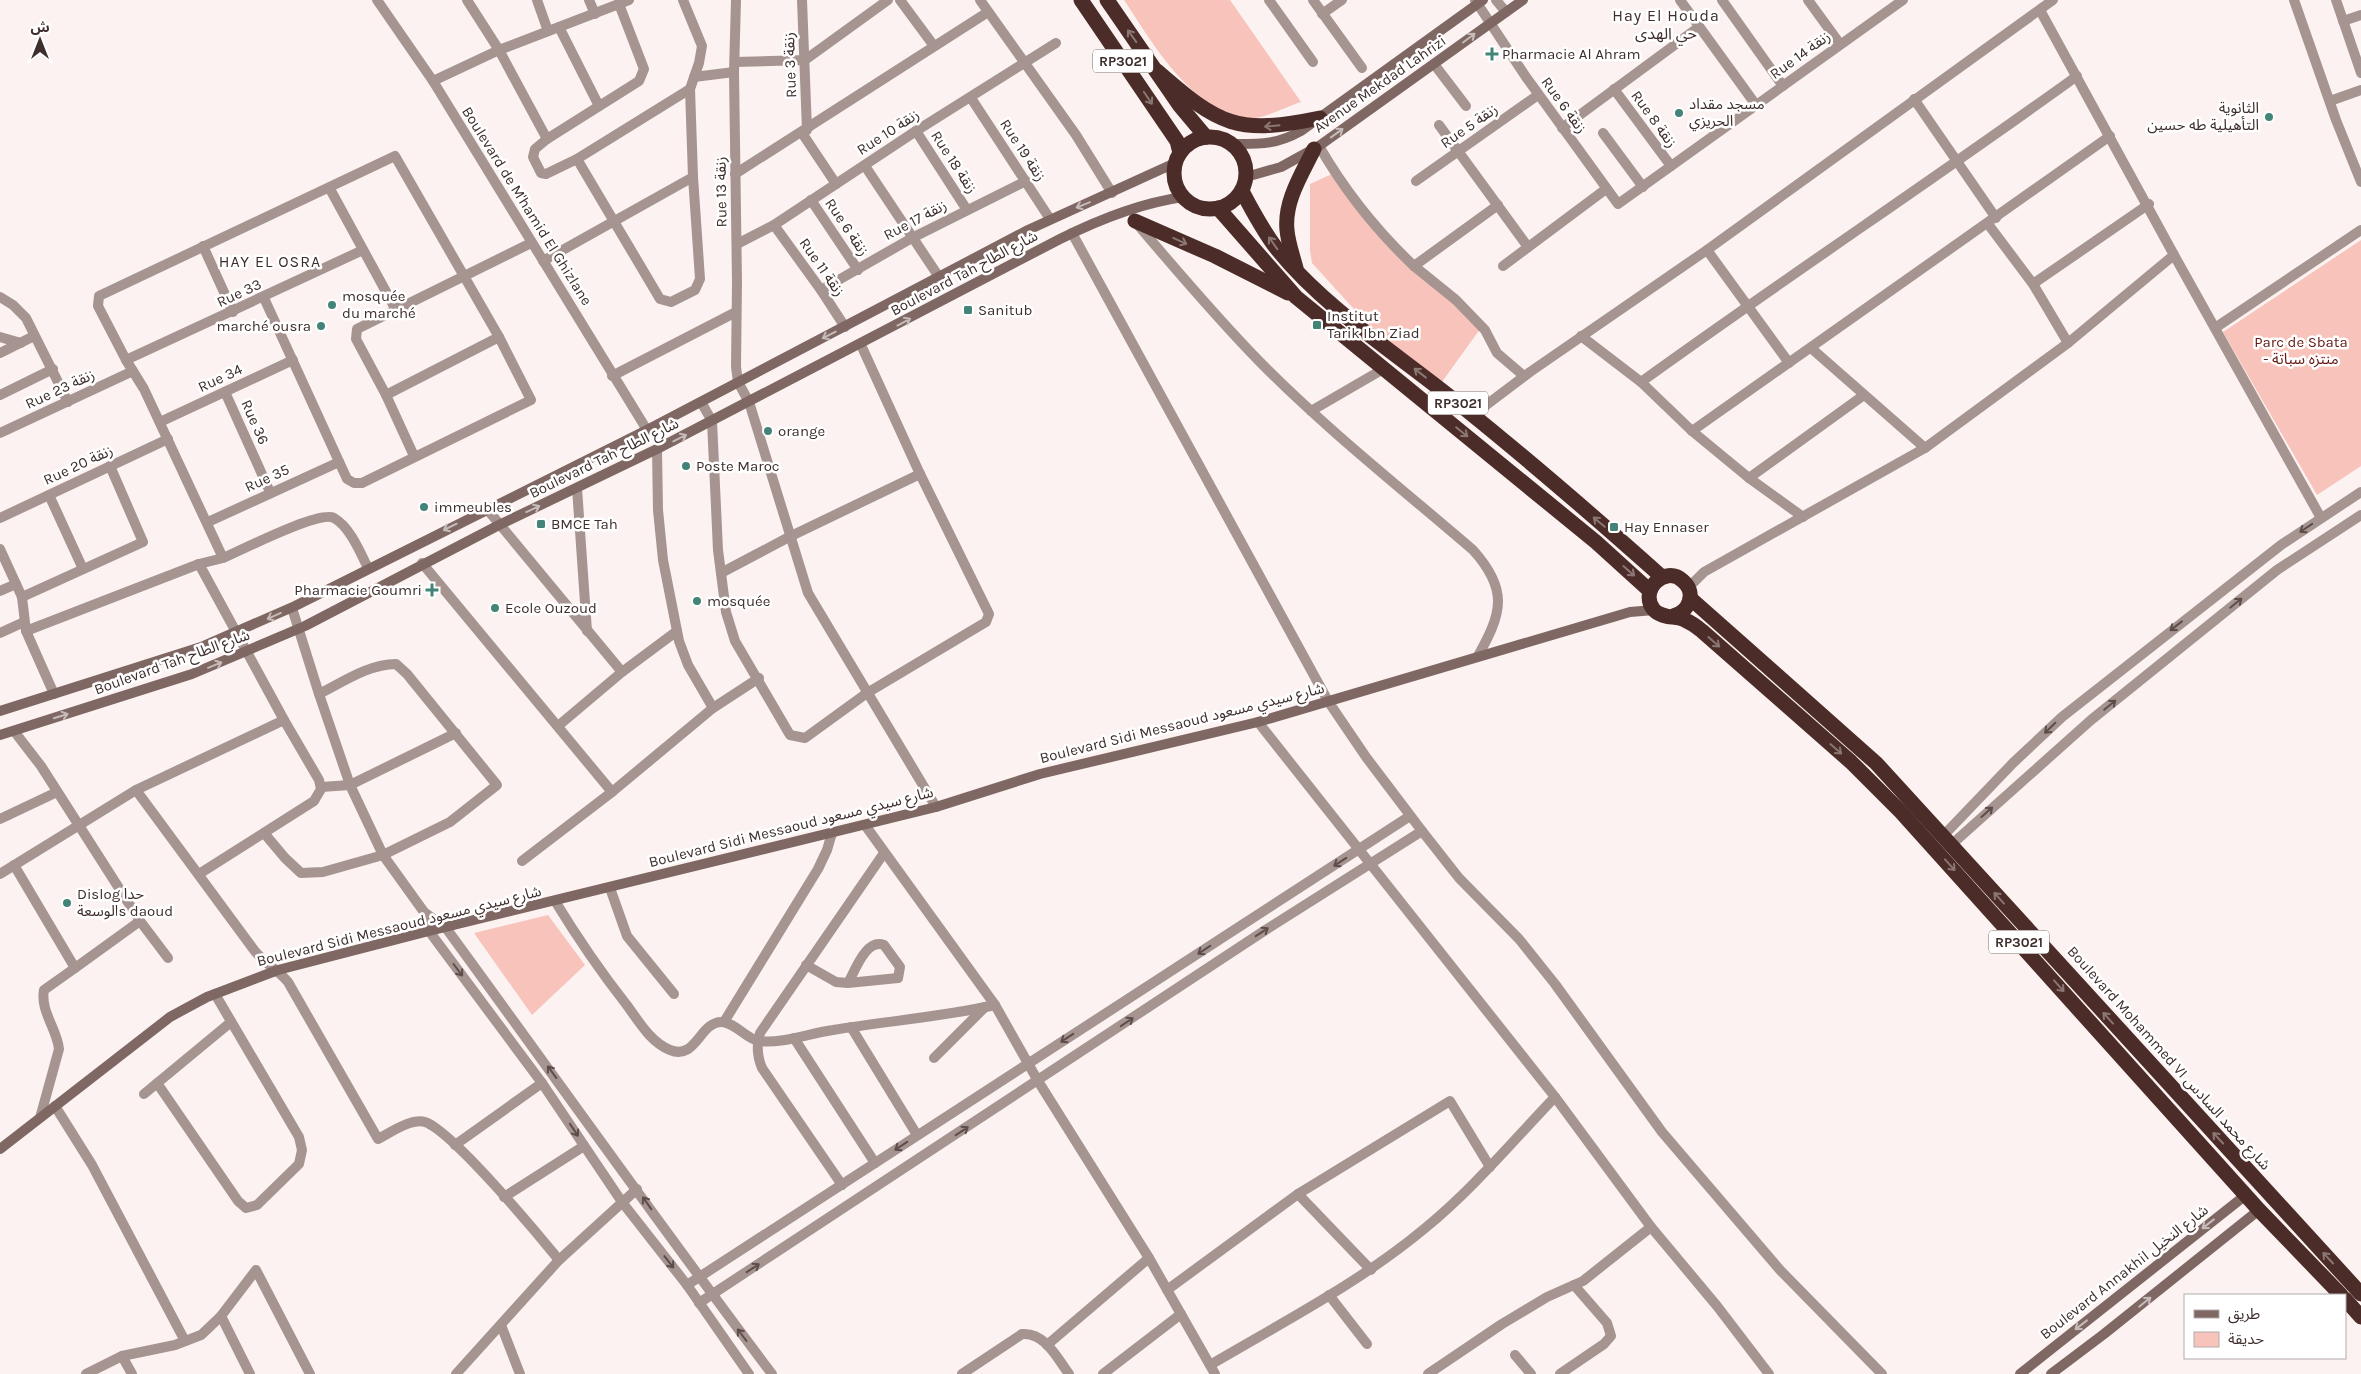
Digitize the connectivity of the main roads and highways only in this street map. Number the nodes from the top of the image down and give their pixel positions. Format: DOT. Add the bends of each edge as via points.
graph roads {
  1 [pos="1081,0"];
  2 [pos="1107,0"];
  3 [pos="1157,71"];
  4 [pos="1320,118"];
  5 [pos="1206,137"];
  6 [pos="1316,148"];
  7 [pos="1178,158"];
  8 [pos="1244,184"];
  9 [pos="1218,208"];
  10 [pos="1131,216"];
  11 [pos="1298,272"];
  12 [pos="1296,297"];
  13 [pos="1662,578"];
  14 [pos="1686,588"];
  15 [pos="1651,599"];
  16 [pos="1673,616"];
  17 [pos="2340,1294"];
  18 [pos="2361,1294"];
  19 [pos="2346,1300"];
  20 [pos="2361,1317"];
  1 -- 7 [label="highway, RP3021, one-way" via="1177,141"];
  3 -- 2 [label="highway, RP3021, one-way"];
  4 -- 3 [label="highway, one-way" via="1266,127 1231,122 1200,107"];
  3 -- 5 [label="highway, RP3021"];
  5 -- 7 [label="highway" via="1194,140"];
  5 -- 8 [label="highway, RP3021" via="1232,144 1242,157"];
  6 -- 11 [label="highway" via="1292,194 1287,218 1288,241"];
  7 -- 9 [label="highway, RP3021" via="1174,178 1183,197 1199,207"];
  8 -- 9 [label="highway" via="1236,198"];
  11 -- 8 [label="highway, RP3021, one-way" via="1276,248"];
  9 -- 12 [label="highway, RP3021"];
  10 -- 12 [label="highway, one-way"];
  13 -- 11 [label="highway, RP3021, one-way" via="1611,531 1333,305"];
  12 -- 15 [label="highway, RP3021, one-way" via="1596,542"];
  13 -- 14 [label="highway" via="1670,576"];
  13 -- 15 [label="highway" via="1653,584"];
  14 -- 16 [label="highway" via="1685,610"];
  18 -- 14 [label="highway, Boulevard Mohammed VI شارع محمد السادس / RP3021, one-way" via="1876,763"];
  15 -- 16 [label="highway, RP3021" via="1666,616"];
  16 -- 17 [label="highway, RP3021, one-way" via="1702,631 1851,762 1902,812 2259,1210"];
  19 -- 20 [label="highway"];
}
